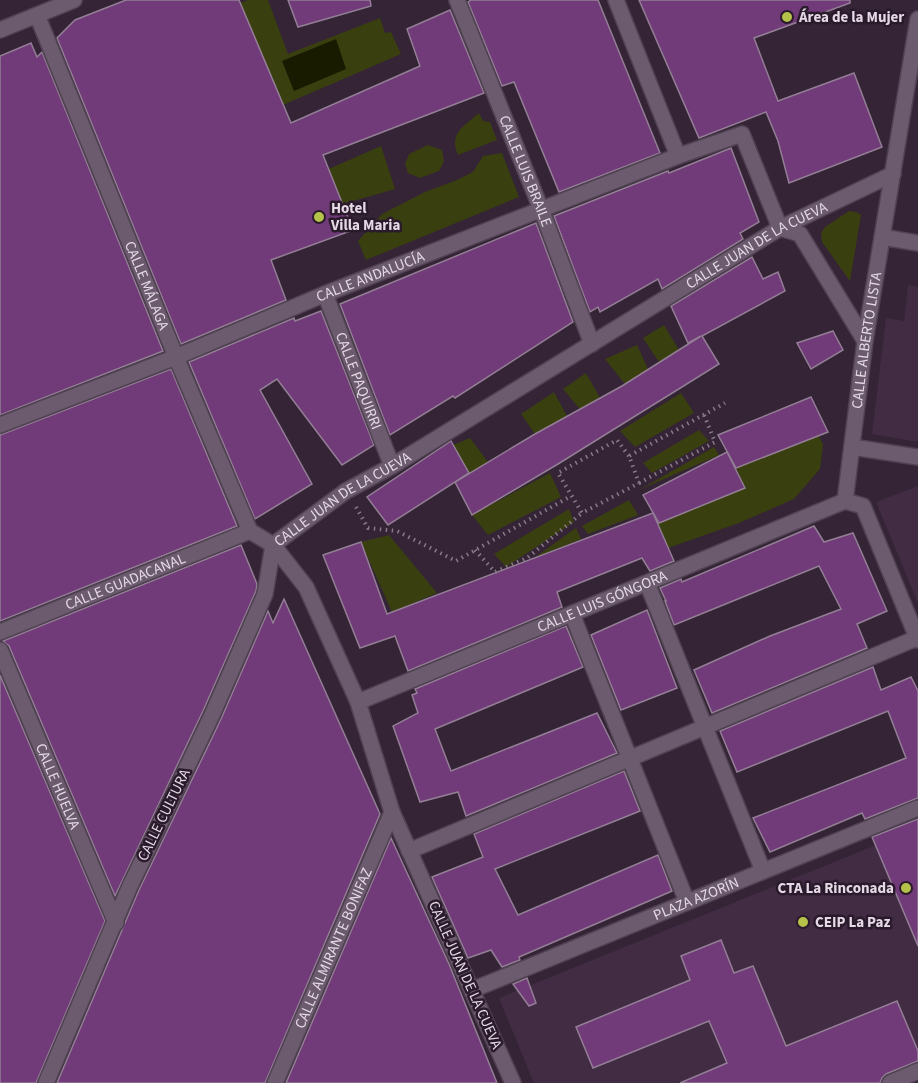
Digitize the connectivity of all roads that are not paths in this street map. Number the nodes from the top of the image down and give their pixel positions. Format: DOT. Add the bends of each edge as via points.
graph roads {
  1 [pos="74,0"];
  2 [pos="457,0"];
  3 [pos="616,0"];
  4 [pos="37,15"];
  5 [pos="918,19"];
  6 [pos="0,30"];
  7 [pos="678,156"];
  8 [pos="893,174"];
  9 [pos="541,209"];
  10 [pos="780,228"];
  11 [pos="882,237"];
  12 [pos="918,243"];
  13 [pos="325,294"];
  14 [pos="865,341"];
  15 [pos="592,344"];
  16 [pos="176,357"];
  17 [pos="0,425"];
  18 [pos="852,447"];
  19 [pos="918,457"];
  20 [pos="392,466"];
  21 [pos="845,501"];
  22 [pos="250,531"];
  23 [pos="273,545"];
  24 [pos="647,583"];
  25 [pos="572,614"];
  26 [pos="0,632"];
  27 [pos="918,639"];
  28 [pos="0,650"];
  29 [pos="358,702"];
  30 [pos="705,727"];
  31 [pos="630,758"];
  32 [pos="918,808"];
  33 [pos="392,812"];
  34 [pos="409,851"];
  35 [pos="763,871"];
  36 [pos="687,902"];
  37 [pos="116,923"];
  38 [pos="472,990"];
  39 [pos="918,1071"];
  40 [pos="508,1078"];
  41 [pos="46,1083"];
  42 [pos="275,1083"];
  43 [pos="890,1083"];
  1 -- 4 [label="street"];
  2 -- 9 [label="street, CALLE LUIS BRAILE"];
  3 -- 7 [label="street"];
  4 -- 6 [label="street"];
  4 -- 16 [label="street, CALLE MÁLAGA"];
  5 -- 8 [label="street, CALLE ALBERTO LISTA"];
  7 -- 9 [label="street, CALLE ANDALUCÍA"];
  7 -- 10 [label="street, CALLE ANDALUCÍA" via="742,134"];
  8 -- 10 [label="street, CALLE JUAN DE LA CUEVA"];
  8 -- 11 [label="street, CALLE ALBERTO LISTA"];
  9 -- 13 [label="street, CALLE ANDALUCÍA"];
  9 -- 15 [label="street, CALLE LUIS BRAILE"];
  10 -- 14 [label="street" via="800,234"];
  10 -- 15 [label="street, CALLE JUAN DE LA CUEVA"];
  11 -- 12 [label="street"];
  11 -- 14 [label="street, CALLE ALBERTO LISTA"];
  13 -- 16 [label="street, CALLE ANDALUCÍA"];
  13 -- 20 [label="street, CALLE PAQUIRRI"];
  14 -- 18 [label="street, CALLE ALBERTO LISTA"];
  15 -- 20 [label="street, CALLE JUAN DE LA CUEVA"];
  16 -- 17 [label="street, CALLE ANDALUCÍA"];
  16 -- 22 [label="street, CALLE MÁLAGA"];
  18 -- 19 [label="street"];
  18 -- 21 [label="street, CALLE ALBERTO LISTA"];
  20 -- 23 [label="street, CALLE JUAN DE LA CUEVA" via="346,490"];
  21 -- 24 [label="street, CALLE LUIS GÓNGORA"];
  21 -- 27 [label="street" via="863,506"];
  22 -- 23 [label="street"];
  22 -- 26 [label="street, CALLE GUADACANAL"];
  23 -- 29 [label="street, CALLE JUAN DE LA CUEVA" via="306,587"];
  23 -- 37 [label="street, CALLE CULTURA" via="265,594"];
  24 -- 25 [label="street, CALLE LUIS GÓNGORA"];
  24 -- 30 [label="street"];
  25 -- 29 [label="street, CALLE LUIS GÓNGORA"];
  25 -- 31 [label="street"];
  27 -- 30 [label="street"];
  28 -- 37 [label="street, CALLE HUELVA"];
  29 -- 33 [label="street, CALLE JUAN DE LA CUEVA"];
  30 -- 31 [label="street"];
  30 -- 35 [label="street"];
  31 -- 34 [label="street"];
  31 -- 36 [label="street"];
  32 -- 35 [label="street, PLAZA AZORÍN"];
  33 -- 34 [label="street, CALLE JUAN DE LA CUEVA"];
  33 -- 42 [label="street, CALLE ALMIRANTE BONIFAZ"];
  34 -- 38 [label="street, CALLE JUAN DE LA CUEVA"];
  35 -- 36 [label="street, PLAZA AZORÍN"];
  36 -- 38 [label="street, PLAZA AZORÍN"];
  37 -- 41 [label="street, CALLE CULTURA"];
  38 -- 40 [label="street, CALLE JUAN DE LA CUEVA"];
  39 -- 43 [label="street"];
}
